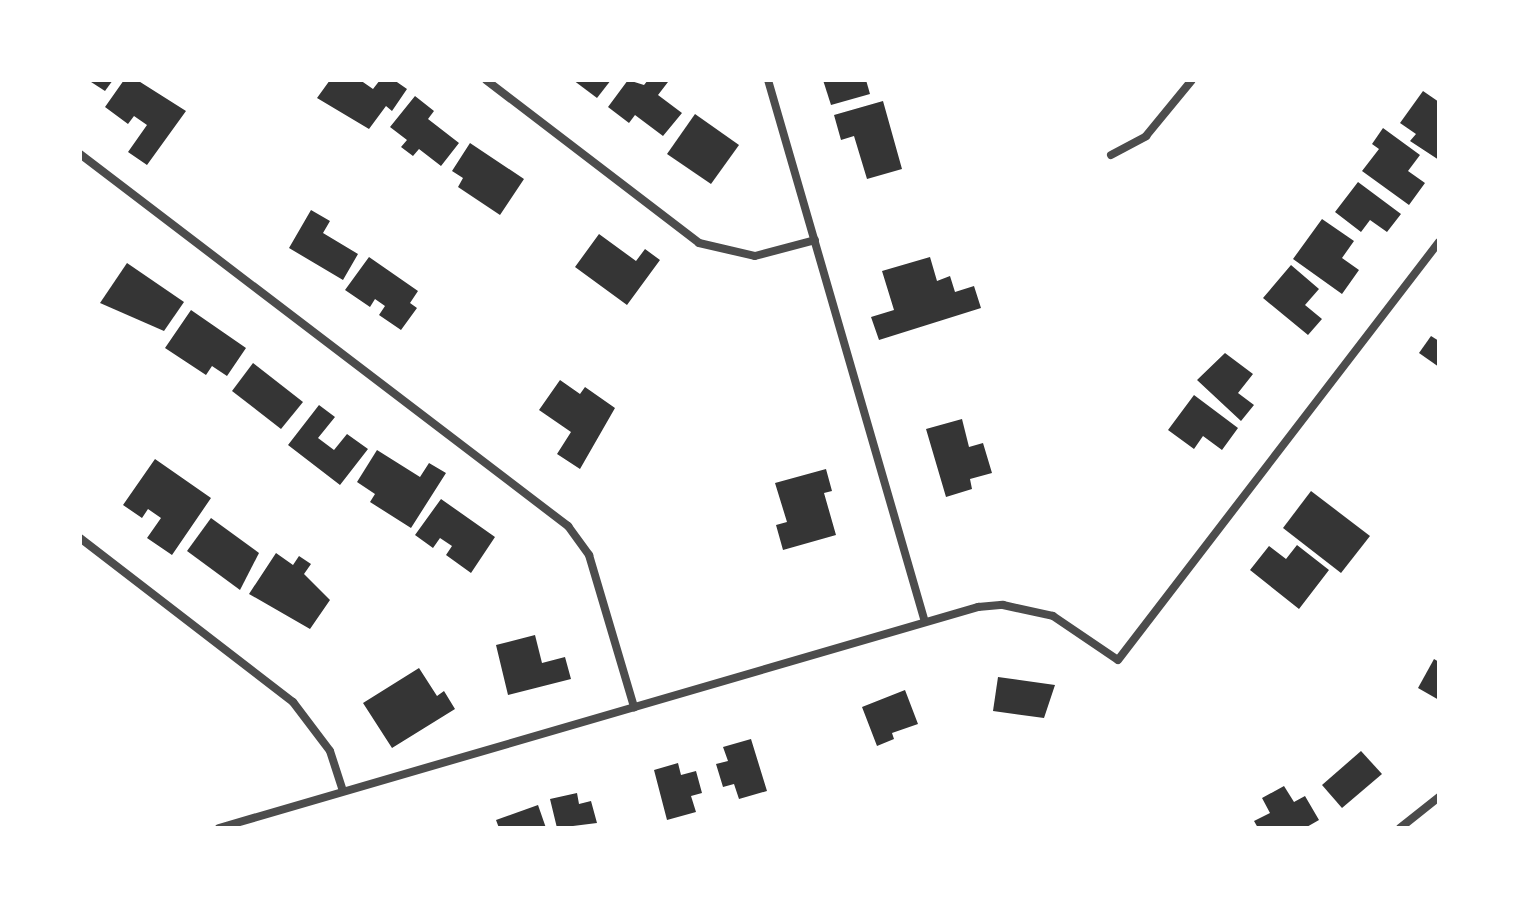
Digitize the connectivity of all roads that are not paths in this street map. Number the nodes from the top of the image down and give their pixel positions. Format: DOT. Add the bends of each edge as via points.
graph roads {
  1 [pos="486,80"];
  2 [pos="768,80"];
  3 [pos="1192,80"];
  4 [pos="80,154"];
  5 [pos="1111,155"];
  6 [pos="815,240"];
  7 [pos="1439,242"];
  8 [pos="80,538"];
  9 [pos="925,622"];
  10 [pos="634,707"];
  11 [pos="343,791"];
  12 [pos="1439,797"];
  13 [pos="1404,827"];
  14 [pos="219,828"];
  1 -- 6 [label="street" via="699,243 755,256"];
  2 -- 6 [label="street"];
  3 -- 5 [label="street" via="1146,136"];
  4 -- 10 [label="street" via="568,526 589,555"];
  6 -- 9 [label="street"];
  7 -- 9 [label="street" via="1118,660 1078,629 1029,608 978,607"];
  8 -- 11 [label="street" via="293,702 330,751"];
  9 -- 10 [label="street"];
  10 -- 11 [label="street"];
  11 -- 14 [label="street"];
  12 -- 13 [label="street"];
}
